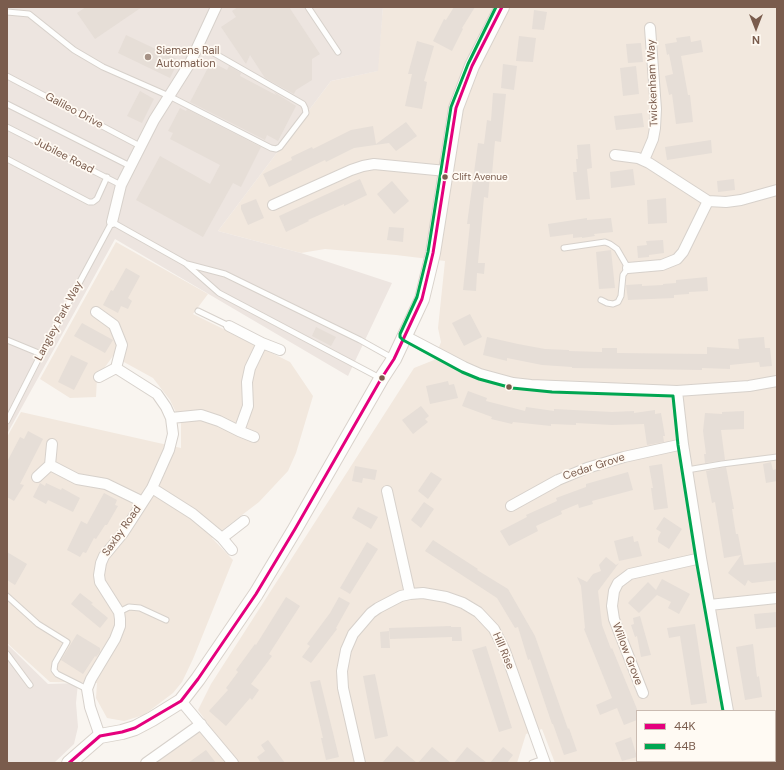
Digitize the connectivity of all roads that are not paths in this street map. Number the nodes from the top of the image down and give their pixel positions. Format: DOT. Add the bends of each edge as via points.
graph roads {
  1 [pos="216,7"];
  2 [pos="308,7"];
  3 [pos="502,7"];
  4 [pos="7,12"];
  5 [pos="650,28"];
  6 [pos="198,44"];
  7 [pos="338,52"];
  8 [pos="7,76"];
  9 [pos="169,96"];
  10 [pos="7,104"];
  11 [pos="7,127"];
  12 [pos="140,146"];
  13 [pos="615,155"];
  14 [pos="7,159"];
  15 [pos="644,160"];
  16 [pos="130,166"];
  17 [pos="446,171"];
  18 [pos="107,177"];
  19 [pos="121,185"];
  20 [pos="777,190"];
  21 [pos="708,201"];
  22 [pos="272,205"];
  23 [pos="112,222"];
  24 [pos="564,248"];
  25 [pos="184,263"];
  26 [pos="628,268"];
  27 [pos="601,300"];
  28 [pos="198,311"];
  29 [pos="96,312"];
  30 [pos="229,326"];
  31 [pos="405,336"];
  32 [pos="7,340"];
  33 [pos="262,343"];
  34 [pos="280,350"];
  35 [pos="41,354"];
  36 [pos="394,359"];
  37 [pos="116,368"];
  38 [pos="99,377"];
  39 [pos="381,379"];
  40 [pos="777,381"];
  41 [pos="677,390"];
  42 [pos="171,418"];
  43 [pos="7,421"];
  44 [pos="239,431"];
  45 [pos="254,437"];
  46 [pos="52,444"];
  47 [pos="683,444"];
  48 [pos="777,457"];
  49 [pos="50,465"];
  50 [pos="687,470"];
  51 [pos="37,477"];
  52 [pos="152,488"];
  53 [pos="387,491"];
  54 [pos="143,502"];
  55 [pos="511,506"];
  56 [pos="244,521"];
  57 [pos="222,538"];
  58 [pos="232,550"];
  59 [pos="701,558"];
  60 [pos="410,594"];
  61 [pos="7,596"];
  62 [pos="777,598"];
  63 [pos="709,605"];
  64 [pos="119,612"];
  65 [pos="166,620"];
  66 [pos="7,654"];
  67 [pos="30,685"];
  68 [pos="87,689"];
  69 [pos="642,693"];
  70 [pos="181,701"];
  71 [pos="728,710"];
  72 [pos="201,724"];
  73 [pos="100,736"];
  74 [pos="544,761"];
  75 [pos="68,763"];
  76 [pos="146,763"];
  77 [pos="233,763"];
  78 [pos="360,763"];
  79 [pos="532,763"];
  1 -- 6 [label="street"];
  2 -- 7 [label="lane"];
  3 -- 17 [label="main road" via="472,66 456,108"];
  4 -- 9 [label="lane" via="29,14 74,50 103,67"];
  5 -- 15 [label="street, Twickenham Way" via="656,109 653,140"];
  6 -- 9 [label="street" via="190,63"];
  6 -- 9 [label="lane" via="302,104 306,113 276,149"];
  8 -- 12 [label="lane, Galileo Drive"];
  9 -- 12 [label="street"];
  10 -- 16 [label="lane"];
  11 -- 18 [label="lane, Jubilee Road"];
  12 -- 16 [label="street"];
  13 -- 15 [label="street"];
  14 -- 18 [label="lane" via="89,202 97,199"];
  15 -- 21 [label="street"];
  16 -- 19 [label="street"];
  17 -- 22 [label="street" via="368,165"];
  17 -- 31 [label="main road" via="434,253 422,299"];
  18 -- 19 [label="lane, Jubilee Road"];
  19 -- 23 [label="street"];
  20 -- 21 [label="street" via="741,200"];
  21 -- 26 [label="street" via="677,259 662,265"];
  23 -- 25 [label="lane"];
  23 -- 35 [label="lane, Langley Park Way"];
  24 -- 26 [label="lane" via="605,242 617,249"];
  25 -- 36 [label="lane" via="225,274"];
  25 -- 39 [label="lane" via="219,294"];
  26 -- 27 [label="lane" via="623,275 618,302 613,304"];
  28 -- 30 [label="lane"];
  29 -- 37 [label="street" via="114,325 122,345"];
  30 -- 33 [label="street"];
  31 -- 36 [label="main road"];
  31 -- 41 [label="street" via="469,370 513,383 552,387"];
  32 -- 35 [label="lane"];
  33 -- 34 [label="street"];
  33 -- 44 [label="street" via="250,368 247,382 248,406"];
  35 -- 43 [label="lane, Langley Park Way"];
  36 -- 39 [label="main road"];
  37 -- 38 [label="street"];
  37 -- 42 [label="street, Saxby Road" via="157,394"];
  39 -- 70 [label="main road" via="256,594"];
  40 -- 41 [label="street" via="749,386"];
  41 -- 47 [label="street"];
  42 -- 44 [label="street" via="201,415"];
  42 -- 52 [label="street, Saxby Road" via="173,434 169,450"];
  44 -- 45 [label="street"];
  46 -- 49 [label="street"];
  47 -- 50 [label="street"];
  47 -- 55 [label="street, Cedar Grove" via="587,468 558,480"];
  48 -- 50 [label="lane"];
  49 -- 51 [label="street"];
  49 -- 54 [label="street" via="77,479 106,484"];
  50 -- 59 [label="street"];
  52 -- 54 [label="street, Saxby Road"];
  52 -- 57 [label="street" via="192,514"];
  53 -- 60 [label="street"];
  54 -- 64 [label="street, Saxby Road" via="101,563 100,582"];
  56 -- 57 [label="street"];
  57 -- 58 [label="street"];
  59 -- 63 [label="street"];
  59 -- 69 [label="street, Willow Grove" via="630,574 618,583 614,591 614,619"];
  60 -- 74 [label="street, Hill Rise" via="429,593 455,600 478,612 490,623 505,652"];
  60 -- 78 [label="street, Hill Rise" via="394,599 371,613 354,634 346,650 342,671 343,688"];
  61 -- 68 [label="lane" via="38,624 67,642 55,663 54,670"];
  62 -- 63 [label="street"];
  63 -- 71 [label="street"];
  64 -- 65 [label="lane" via="129,607 140,608"];
  64 -- 68 [label="street" via="118,633"];
  66 -- 67 [label="lane"];
  68 -- 73 [label="street"];
  70 -- 72 [label="street"];
  70 -- 73 [label="main road" via="135,728"];
  72 -- 76 [label="street"];
  72 -- 77 [label="street"];
  73 -- 75 [label="main road"];
  74 -- 79 [label="lane"];
}
